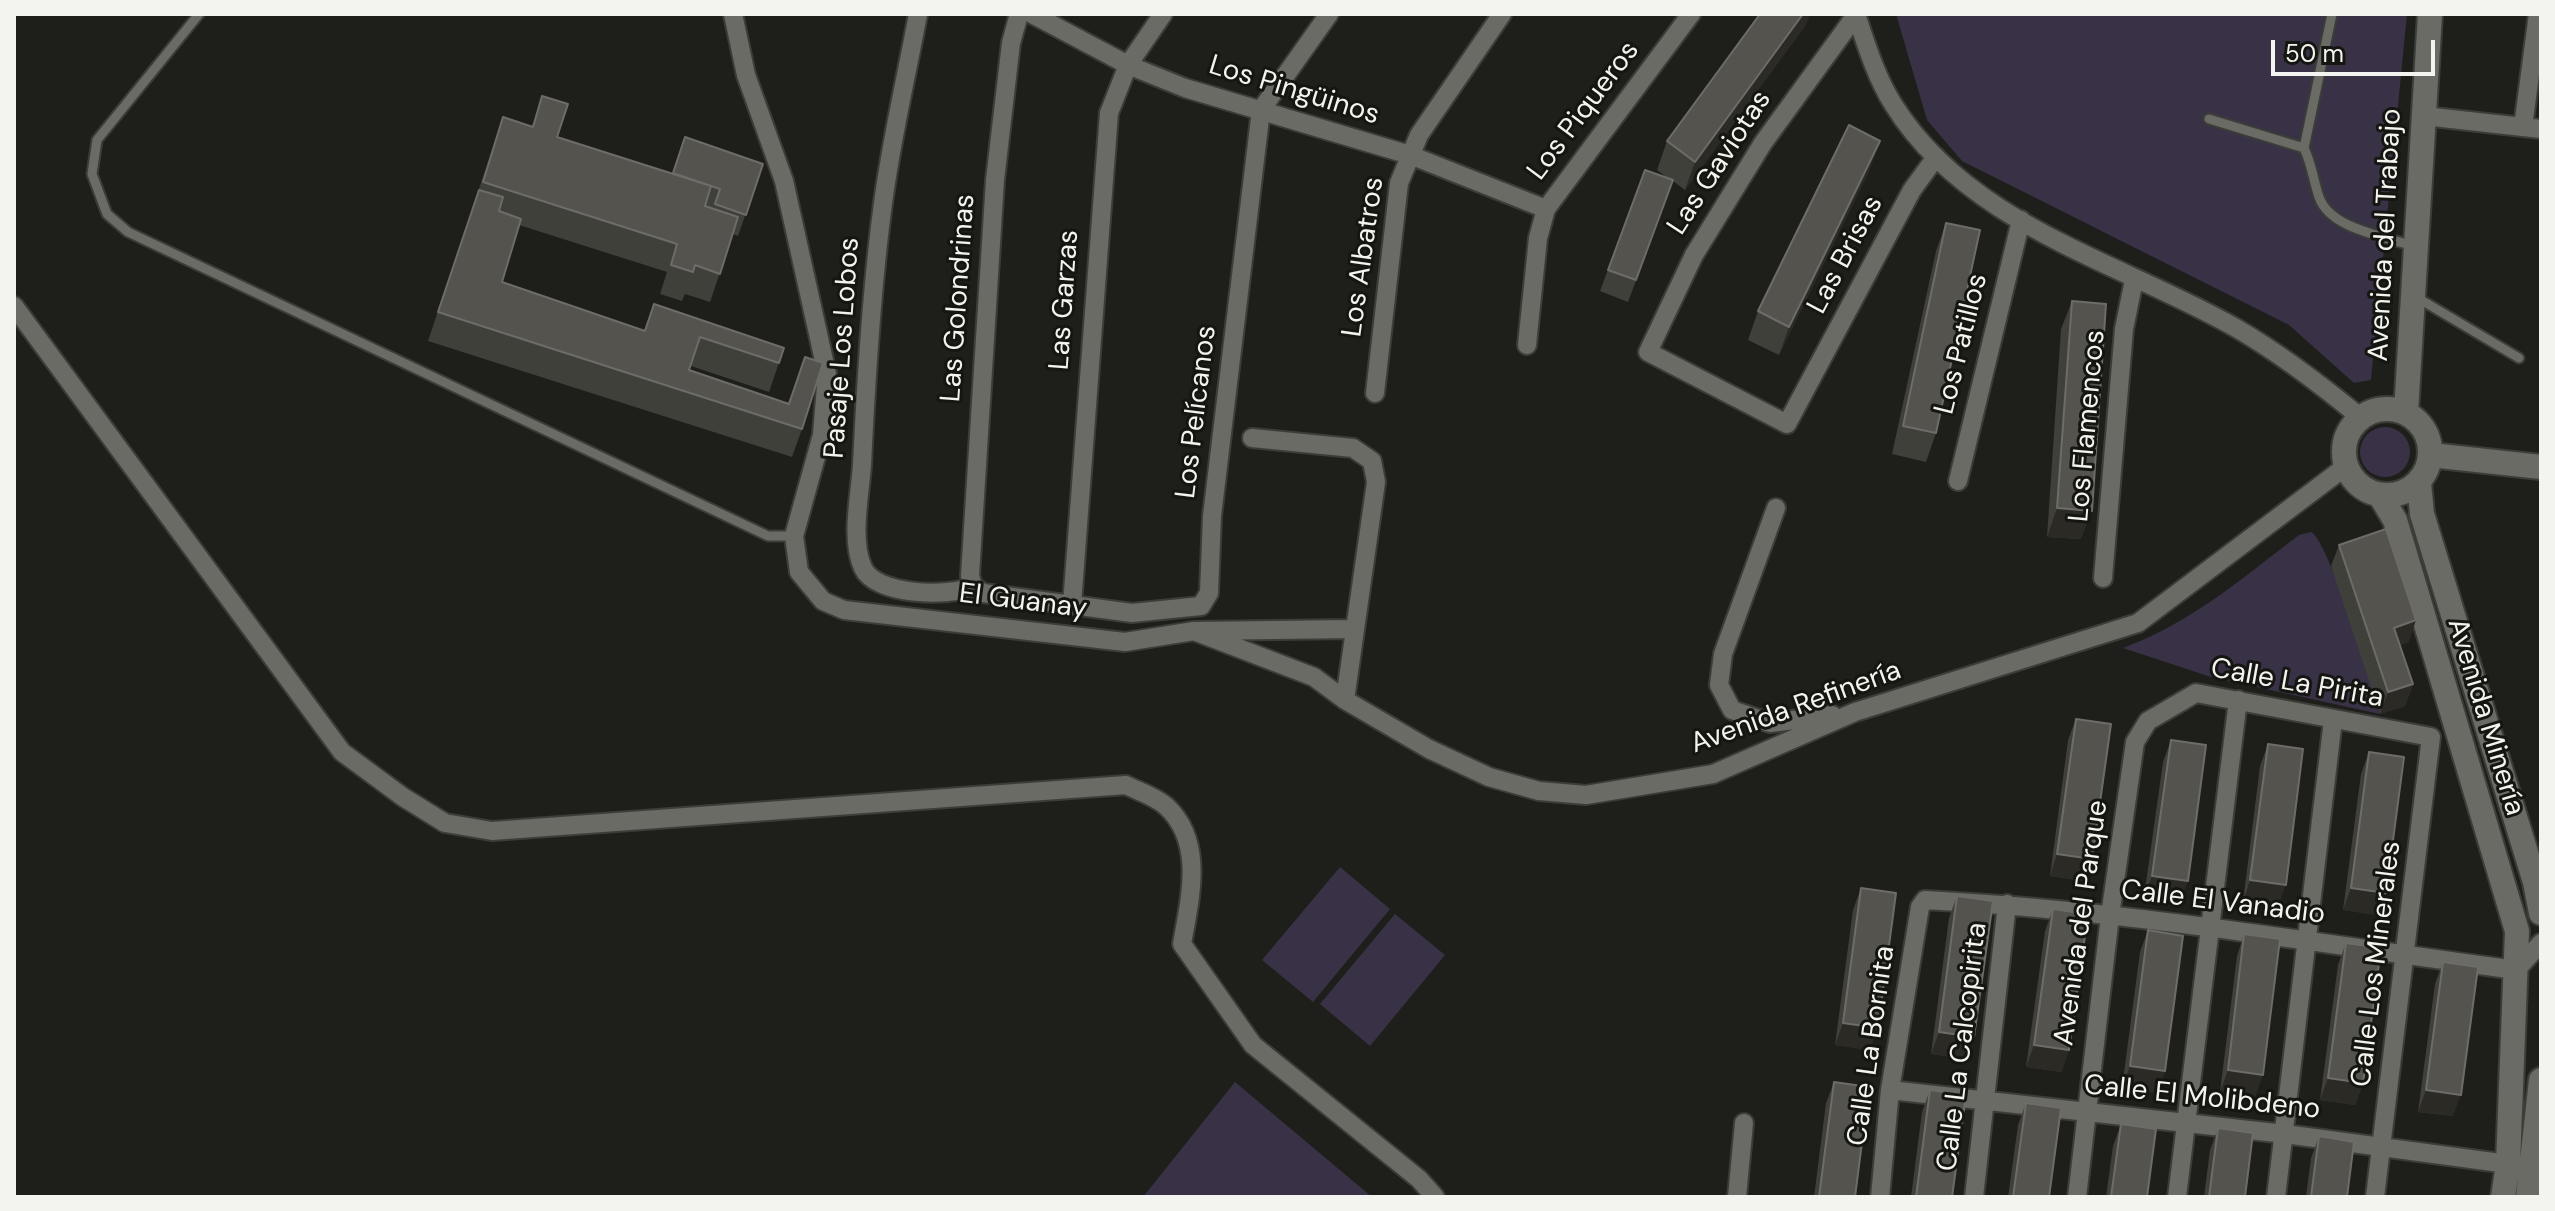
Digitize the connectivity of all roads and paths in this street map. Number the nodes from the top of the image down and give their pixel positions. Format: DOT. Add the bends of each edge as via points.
graph roads {
  1 [pos="199,14"];
  2 [pos="733,14"];
  3 [pos="918,14"];
  4 [pos="1019,14"];
  5 [pos="1032,14"];
  6 [pos="1163,14"];
  7 [pos="1329,14"];
  8 [pos="1502,14"];
  9 [pos="1691,14"];
  10 [pos="1856,14"];
  11 [pos="2332,14"];
  12 [pos="2430,14"];
  13 [pos="2538,14"];
  14 [pos="1128,65"];
  15 [pos="1261,110"];
  16 [pos="2424,116"];
  17 [pos="2209,119"];
  18 [pos="2532,128"];
  19 [pos="2304,148"];
  20 [pos="1410,155"];
  21 [pos="1936,157"];
  22 [pos="1546,209"];
  23 [pos="2021,220"];
  24 [pos="2416,247"];
  25 [pos="2134,280"];
  26 [pos="2413,295"];
  27 [pos="14,306"];
  28 [pos="1527,345"];
  29 [pos="1648,352"];
  30 [pos="2519,358"];
  31 [pos="1375,393"];
  32 [pos="2406,412"];
  33 [pos="2360,417"];
  34 [pos="1252,438"];
  35 [pos="2431,455"];
  36 [pos="2345,467"];
  37 [pos="2541,467"];
  38 [pos="1958,481"];
  39 [pos="2419,483"];
  40 [pos="2381,497"];
  41 [pos="1776,508"];
  42 [pos="794,536"];
  43 [pos="2103,578"];
  44 [pos="973,586"];
  45 [pos="1072,605"];
  46 [pos="1354,629"];
  47 [pos="1194,631"];
  48 [pos="1345,700"];
  49 [pos="2238,700"];
  50 [pos="1855,712"];
  51 [pos="2158,713"];
  52 [pos="2333,720"];
  53 [pos="2431,737"];
  54 [pos="1923,903"];
  55 [pos="2007,904"];
  56 [pos="2541,913"];
  57 [pos="2110,916"];
  58 [pos="2209,926"];
  59 [pos="2305,942"];
  60 [pos="2541,943"];
  61 [pos="2407,956"];
  62 [pos="2516,970"];
  63 [pos="2541,1080"];
  64 [pos="1890,1090"];
  65 [pos="1985,1102"];
  66 [pos="2086,1114"];
  67 [pos="1744,1123"];
  68 [pos="2187,1125"];
  69 [pos="2285,1134"];
  70 [pos="2538,1145"];
  71 [pos="2382,1147"];
  72 [pos="2508,1164"];
  73 [pos="2533,1186"];
  74 [pos="1435,1197"];
  75 [pos="1737,1197"];
  76 [pos="1880,1197"];
  77 [pos="1974,1197"];
  78 [pos="2077,1197"];
  79 [pos="2177,1197"];
  80 [pos="2276,1197"];
  81 [pos="2375,1197"];
  82 [pos="2503,1197"];
  1 -- 42 [label="lane" via="97,140 92,174 107,214 128,232 768,536"];
  2 -- 42 [label="street" via="746,75 784,181 827,374 822,435"];
  3 -- 44 [label="street, Pasaje Los Lobos" via="882,210 858,538 861,565 883,588 959,593"];
  4 -- 44 [label="street, Las Golondrinas" via="995,180"];
  5 -- 14 [label="street, Los Pingüinos"];
  6 -- 14 [label="street, Las Garzas"];
  7 -- 15 [label="street, Los Pelícanos"];
  8 -- 20 [label="street, Los Albatros"];
  9 -- 22 [label="street, Los Piqueros"];
  10 -- 21 [label="street" via="1893,105"];
  10 -- 29 [label="street, Las Gaviotas" via="1763,143 1694,255"];
  11 -- 19 [label="lane"];
  12 -- 16 [label="main road, Avenida del Trabajo"];
  13 -- 18 [label="street"];
  14 -- 15 [label="street, Los Pingüinos"];
  14 -- 45 [label="street, Las Garzas" via="1109,113 1105,145"];
  15 -- 20 [label="street, Los Pingüinos"];
  15 -- 45 [label="street, Los Pelícanos" via="1212,516 1209,593 1201,606 1132,613"];
  16 -- 18 [label="street"];
  16 -- 24 [label="main road, Avenida del Trabajo"];
  17 -- 19 [label="lane"];
  19 -- 24 [label="lane" via="2330,215"];
  20 -- 22 [label="street, Los Pingüinos"];
  20 -- 31 [label="street, Los Albatros" via="1399,183"];
  21 -- 23 [label="street"];
  21 -- 29 [label="street, Las Brisas" via="1912,190 1787,424"];
  22 -- 28 [label="street, Los Piqueros"];
  23 -- 25 [label="street"];
  23 -- 38 [label="street, Los Patillos"];
  24 -- 26 [label="main road, Avenida del Trabajo"];
  25 -- 33 [label="street" via="2233,327 2299,367"];
  25 -- 43 [label="street, Los Flamencos" via="2124,329"];
  26 -- 30 [label="lane"];
  26 -- 32 [label="main road, Avenida del Trabajo"];
  27 -- 74 [label="street" via="342,752 403,797 445,823 492,831 1126,785 1165,805 1187,837 1193,881 1182,944 1253,1045"];
  32 -- 33 [label="main road" via="2382,408"];
  32 -- 35 [label="main road" via="2425,430"];
  33 -- 36 [label="main road" via="2343,445"];
  34 -- 46 [label="street" via="1353,448 1372,461 1376,482"];
  35 -- 37 [label="main road"];
  35 -- 39 [label="main road"];
  36 -- 40 [label="main road" via="2359,487"];
  36 -- 50 [label="street, Avenida Refinería" via="2138,623"];
  39 -- 40 [label="main road"];
  39 -- 56 [label="main road, Avenida Minería" via="2422,514"];
  40 -- 62 [label="main road, Avenida Minería" via="2395,520 2517,931"];
  41 -- 50 [label="street" via="1723,654 1719,685 1732,710 1770,723"];
  42 -- 47 [label="street, El Guanay" via="799,572 823,601 844,610 1125,642"];
  44 -- 45 [label="street, Los Pelícanos" via="983,593"];
  46 -- 47 [label="street, El Guanay"];
  46 -- 48 [label="street"];
  47 -- 48 [label="street, Avenida Refinería" via="1314,677"];
  48 -- 50 [label="street, Avenida Refinería" via="1489,777 1539,791 1586,795 1713,774"];
  49 -- 51 [label="street, Calle La Pirita" via="2196,693"];
  49 -- 52 [label="street, Calle La Pirita"];
  49 -- 58 [label="street"];
  51 -- 57 [label="street, Avenida del Parque" via="2135,742"];
  52 -- 53 [label="street, Calle La Pirita"];
  52 -- 59 [label="street"];
  53 -- 61 [label="street, Calle Los Minerales"];
  54 -- 55 [label="street, Calle El Vanadio"];
  54 -- 64 [label="street, Calle La Bornita"];
  55 -- 57 [label="street, Calle El Vanadio"];
  55 -- 65 [label="street, Calle La Calcopirita"];
  57 -- 58 [label="street, Calle El Vanadio"];
  57 -- 66 [label="street, Avenida del Parque"];
  58 -- 59 [label="street, Calle El Vanadio"];
  58 -- 68 [label="street"];
  59 -- 61 [label="street, Calle El Vanadio"];
  59 -- 69 [label="street"];
  60 -- 62 [label="street"];
  61 -- 62 [label="street, Calle El Vanadio"];
  61 -- 71 [label="street, Calle Los Minerales"];
  62 -- 72 [label="main road, Avenida Minería"];
  63 -- 70 [label="main road"];
  64 -- 65 [label="street, Calle El Molibdeno"];
  64 -- 76 [label="street, Calle La Bornita"];
  65 -- 66 [label="street, Calle El Molibdeno"];
  65 -- 77 [label="street, Calle La Calcopirita"];
  66 -- 68 [label="street, Calle El Molibdeno"];
  66 -- 78 [label="street, Avenida del Parque"];
  67 -- 75 [label="street"];
  68 -- 69 [label="street, Calle El Molibdeno"];
  68 -- 79 [label="street"];
  69 -- 71 [label="street, Calle El Molibdeno"];
  69 -- 80 [label="street"];
  70 -- 72 [label="street"];
  70 -- 73 [label="main road"];
  71 -- 72 [label="street, Calle El Molibdeno"];
  71 -- 81 [label="street, Calle Los Minerales"];
  72 -- 73 [label="street"];
  72 -- 82 [label="main road, Avenida Minería"];
}
